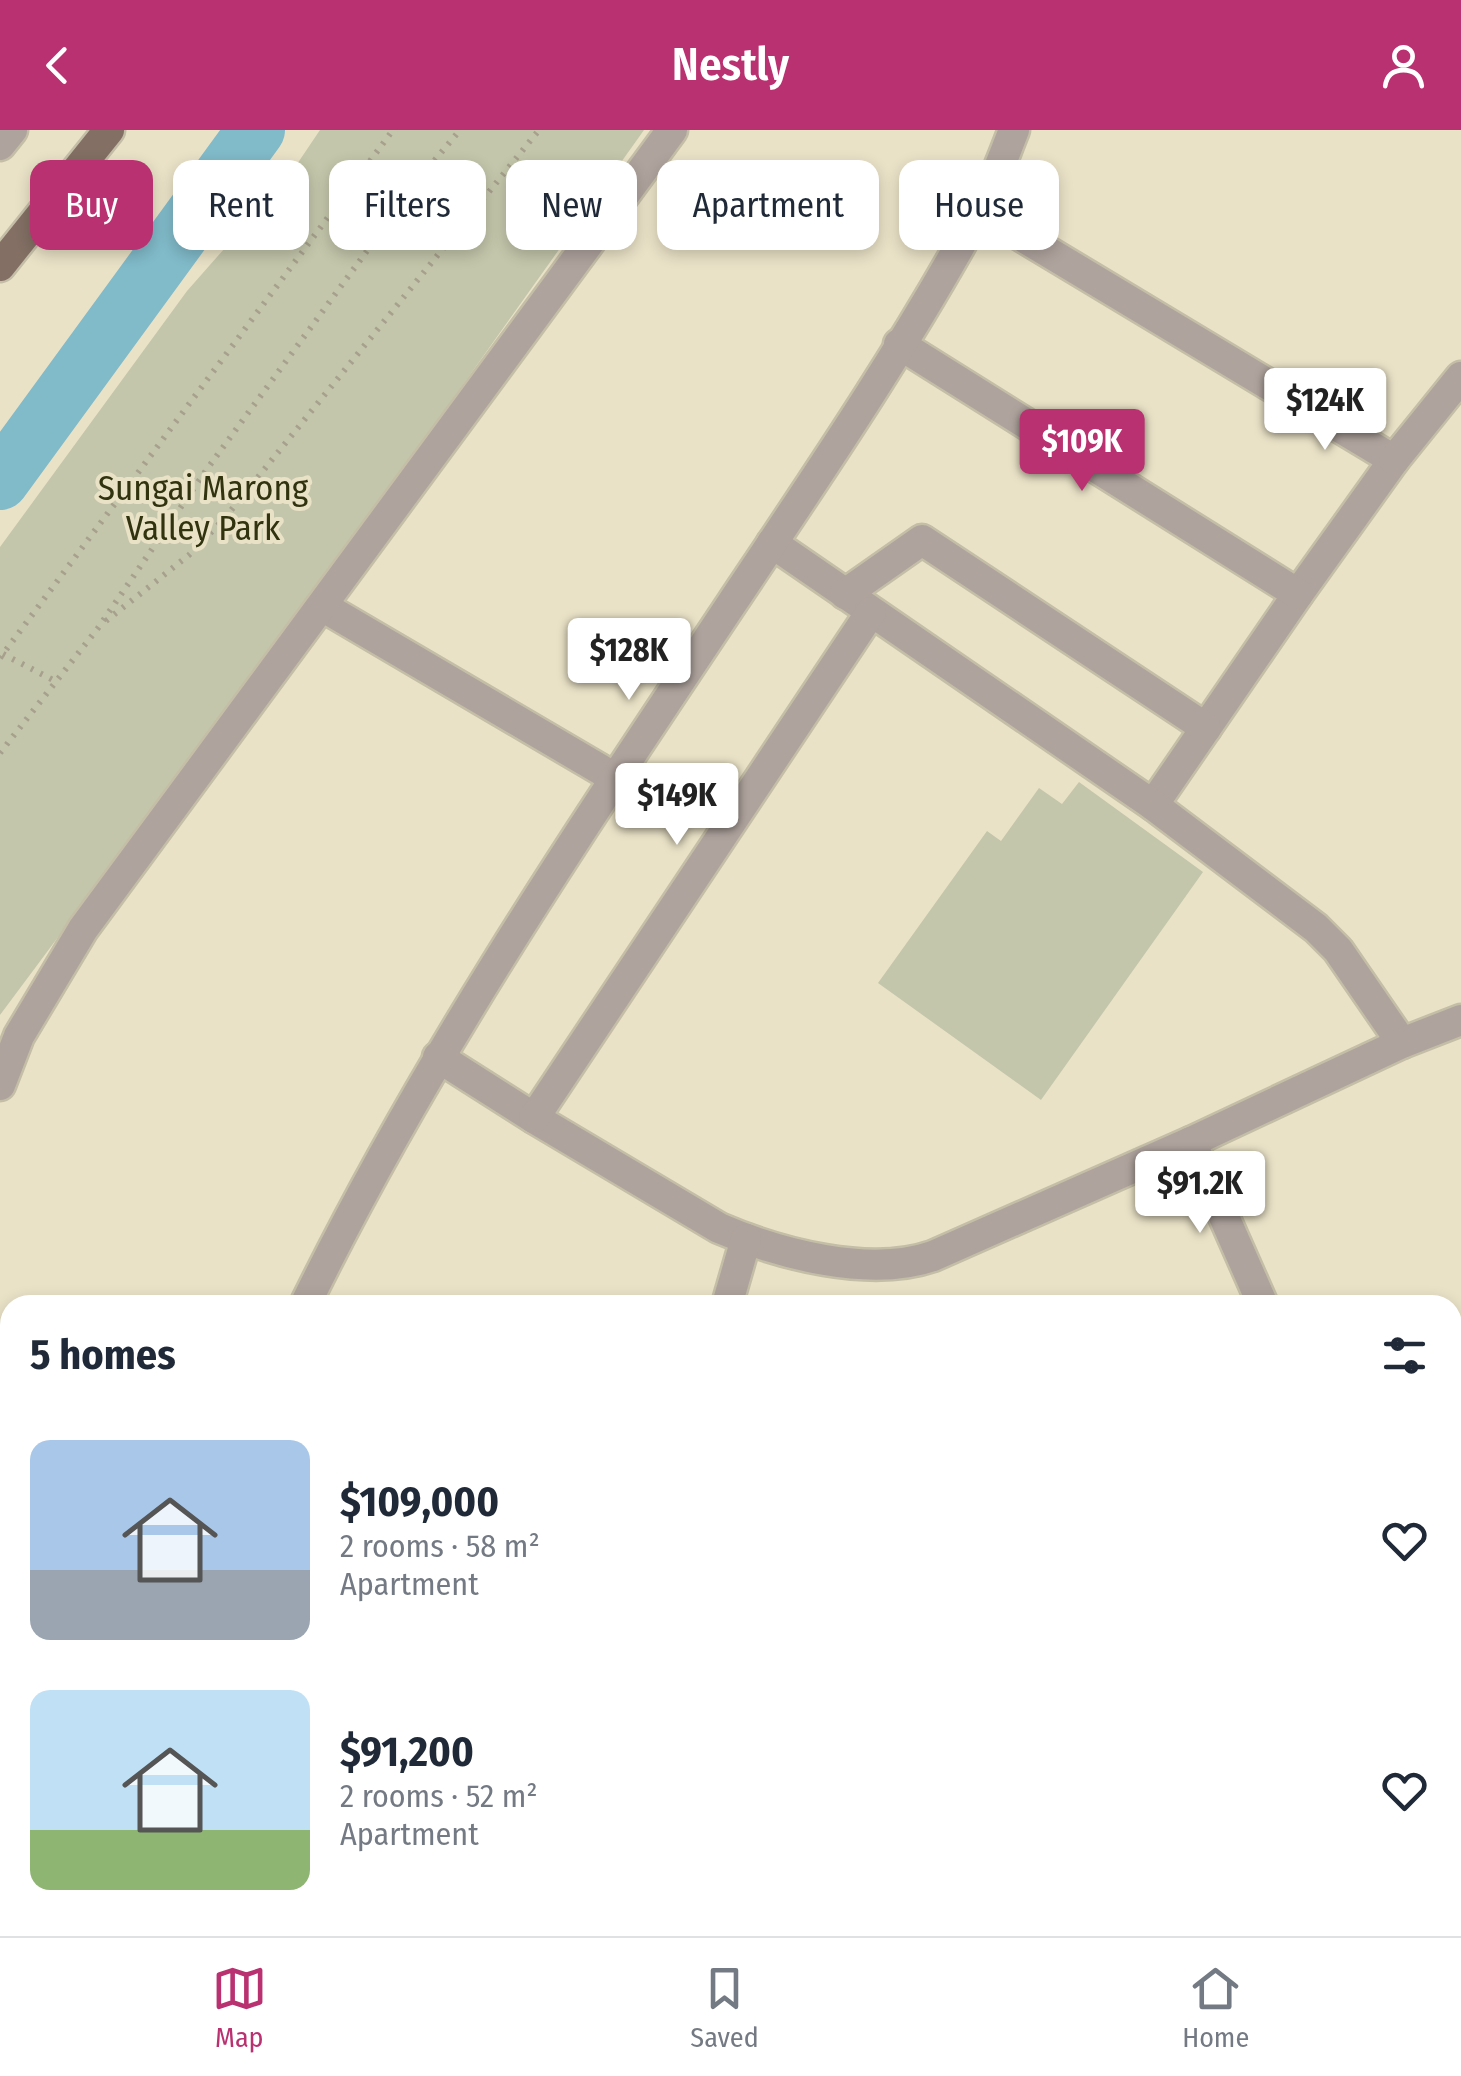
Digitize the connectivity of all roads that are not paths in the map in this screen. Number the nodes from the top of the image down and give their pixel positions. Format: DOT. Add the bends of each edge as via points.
graph roads {
  1 [pos="12,130"];
  2 [pos="109,130"];
  3 [pos="672,130"];
  4 [pos="1014,130"];
  5 [pos="0,145"];
  6 [pos="1001,160"];
  7 [pos="956,250"];
  8 [pos="1045,250"];
  9 [pos="0,266"];
  10 [pos="899,344"];
  11 [pos="1461,377"];
  12 [pos="1394,460"];
  13 [pos="772,543"];
  14 [pos="845,594"];
  15 [pos="1298,594"];
  16 [pos="322,606"];
  17 [pos="871,612"];
  18 [pos="1206,728"];
  19 [pos="615,778"];
  20 [pos="1153,806"];
  21 [pos="1461,1020"];
  22 [pos="1402,1043"];
  23 [pos="438,1056"];
  24 [pos="0,1085"];
  25 [pos="534,1118"];
  26 [pos="1191,1142"];
  27 [pos="746,1239"];
  28 [pos="310,1295"];
  29 [pos="730,1295"];
  30 [pos="1259,1295"];
  1 -- 5 [label="street"];
  2 -- 9 [label="main road"];
  3 -- 16 [label="street"];
  4 -- 6 [label="street"];
  7 -- 10 [label="street"];
  8 -- 12 [label="street"];
  10 -- 13 [label="street"];
  10 -- 15 [label="street"];
  11 -- 12 [label="street"];
  12 -- 15 [label="street"];
  13 -- 14 [label="street"];
  13 -- 19 [label="street"];
  14 -- 17 [label="street"];
  14 -- 18 [label="street" via="922,540"];
  15 -- 18 [label="street"];
  16 -- 19 [label="street"];
  16 -- 24 [label="street" via="84,928 19,1036"];
  17 -- 20 [label="street"];
  17 -- 25 [label="street"];
  18 -- 20 [label="street"];
  19 -- 23 [label="street"];
  20 -- 22 [label="street" via="1316,928"];
  21 -- 22 [label="street"];
  22 -- 26 [label="street"];
  23 -- 25 [label="street"];
  23 -- 28 [label="street"];
  25 -- 27 [label="street" via="694,1216"];
  26 -- 27 [label="street" via="912,1264 846,1264"];
  26 -- 30 [label="street"];
  27 -- 29 [label="street"];
}
